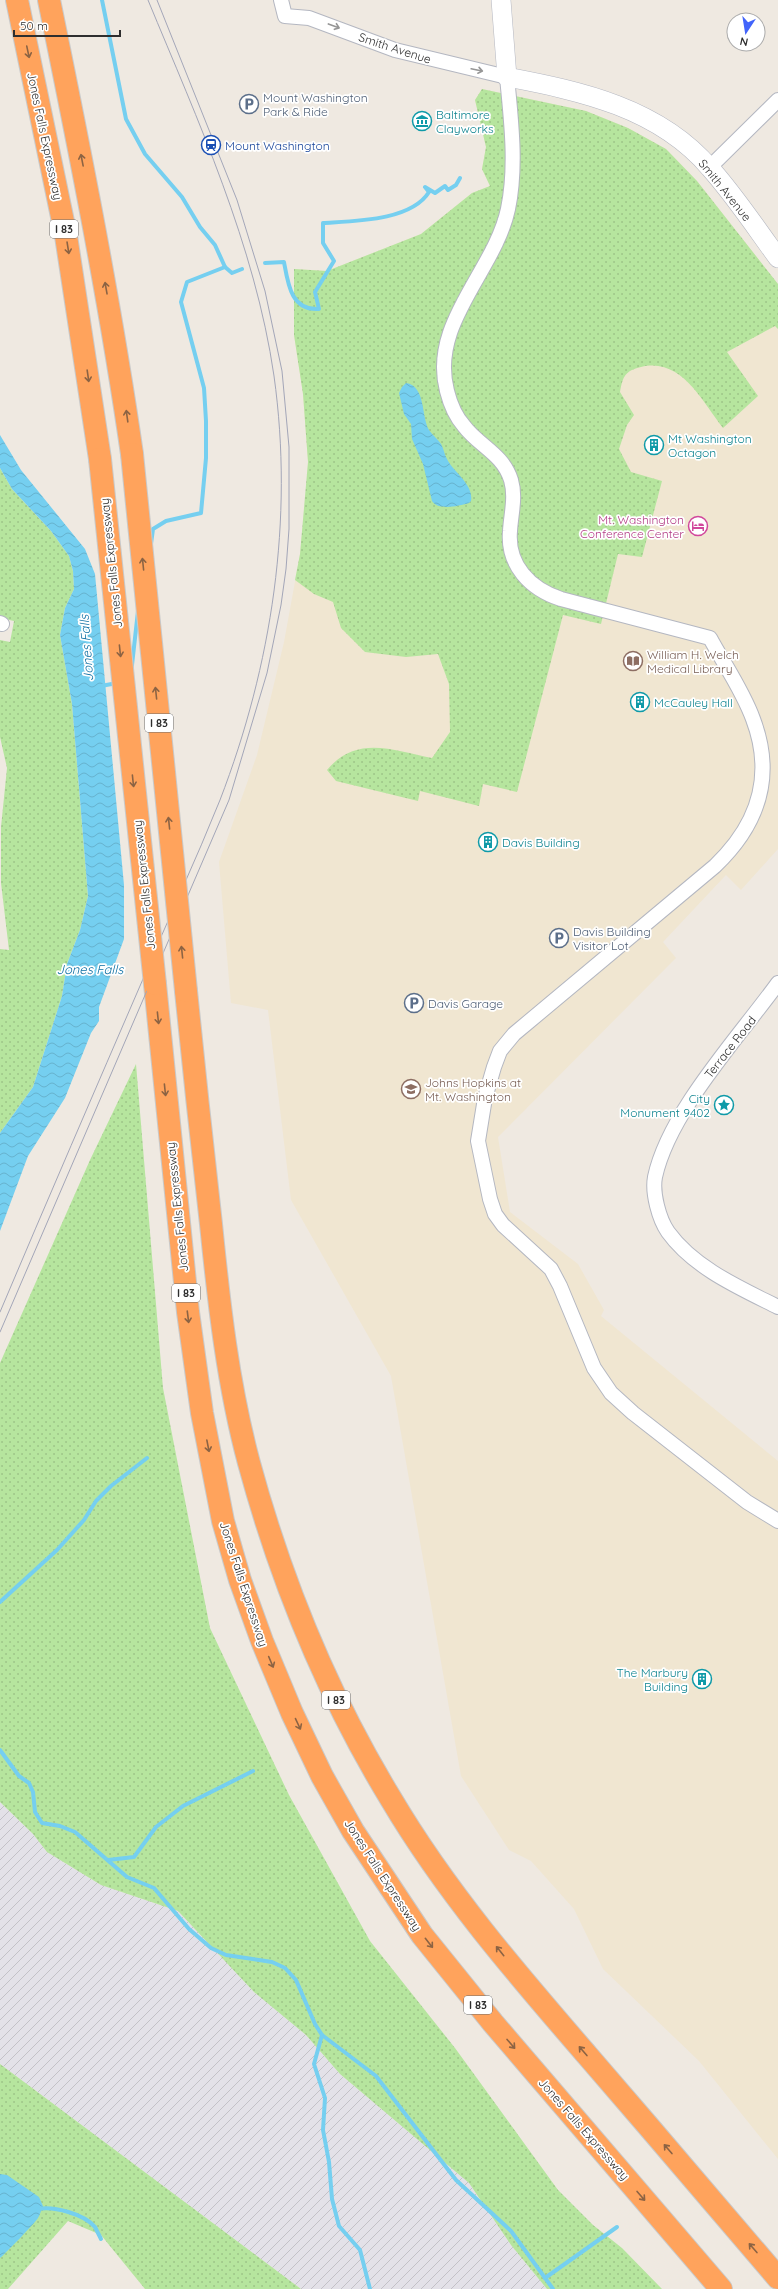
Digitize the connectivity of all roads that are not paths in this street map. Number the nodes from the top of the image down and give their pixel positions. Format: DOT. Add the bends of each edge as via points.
graph roads {
  1 [pos="17,0"];
  2 [pos="49,0"];
  3 [pos="281,0"];
  4 [pos="501,0"];
  5 [pos="507,76"];
  6 [pos="778,100"];
  7 [pos="710,168"];
  8 [pos="778,258"];
  9 [pos="778,983"];
  10 [pos="778,1307"];
  11 [pos="778,1521"];
  12 [pos="778,2278"];
  13 [pos="721,2289"];
  1 -- 13 [label="highway, Jones Falls Expressway / I 83, one-way, bridge" via="66,236 100,459 194,1363 223,1521 240,1580 292,1713 322,1776 353,1831 422,1935 493,2023"];
  12 -- 2 [label="highway, I 83, one-way, bridge" via="530,1989 463,1906 392,1801 333,1694 280,1568 236,1410 220,1308 132,454 97,236"];
  3 -- 5 [label="street, Smith Avenue, one-way" via="285,16 309,18 395,50"];
  4 -- 5 [label="main road"];
  5 -- 7 [label="main road, Smith Avenue" via="589,94 646,118 676,136"];
  5 -- 11 [label="street" via="512,157 508,208 501,235 461,306 452,329 445,353 447,391 464,427 491,450 503,464 511,480 513,495 510,546 521,574 546,594 710,638 753,718 759,740 762,781 753,816 732,850 532,1018 500,1051 485,1098 479,1128 479,1145 495,1214 503,1225 550,1269 560,1286 594,1368 611,1393 633,1414 747,1502"];
  6 -- 7 [label="street"];
  7 -- 8 [label="main road, Smith Avenue"];
  9 -- 10 [label="street, Terrace Road" via="689,1104 669,1138 655,1179 660,1215 668,1231 682,1248 726,1279"];
}
